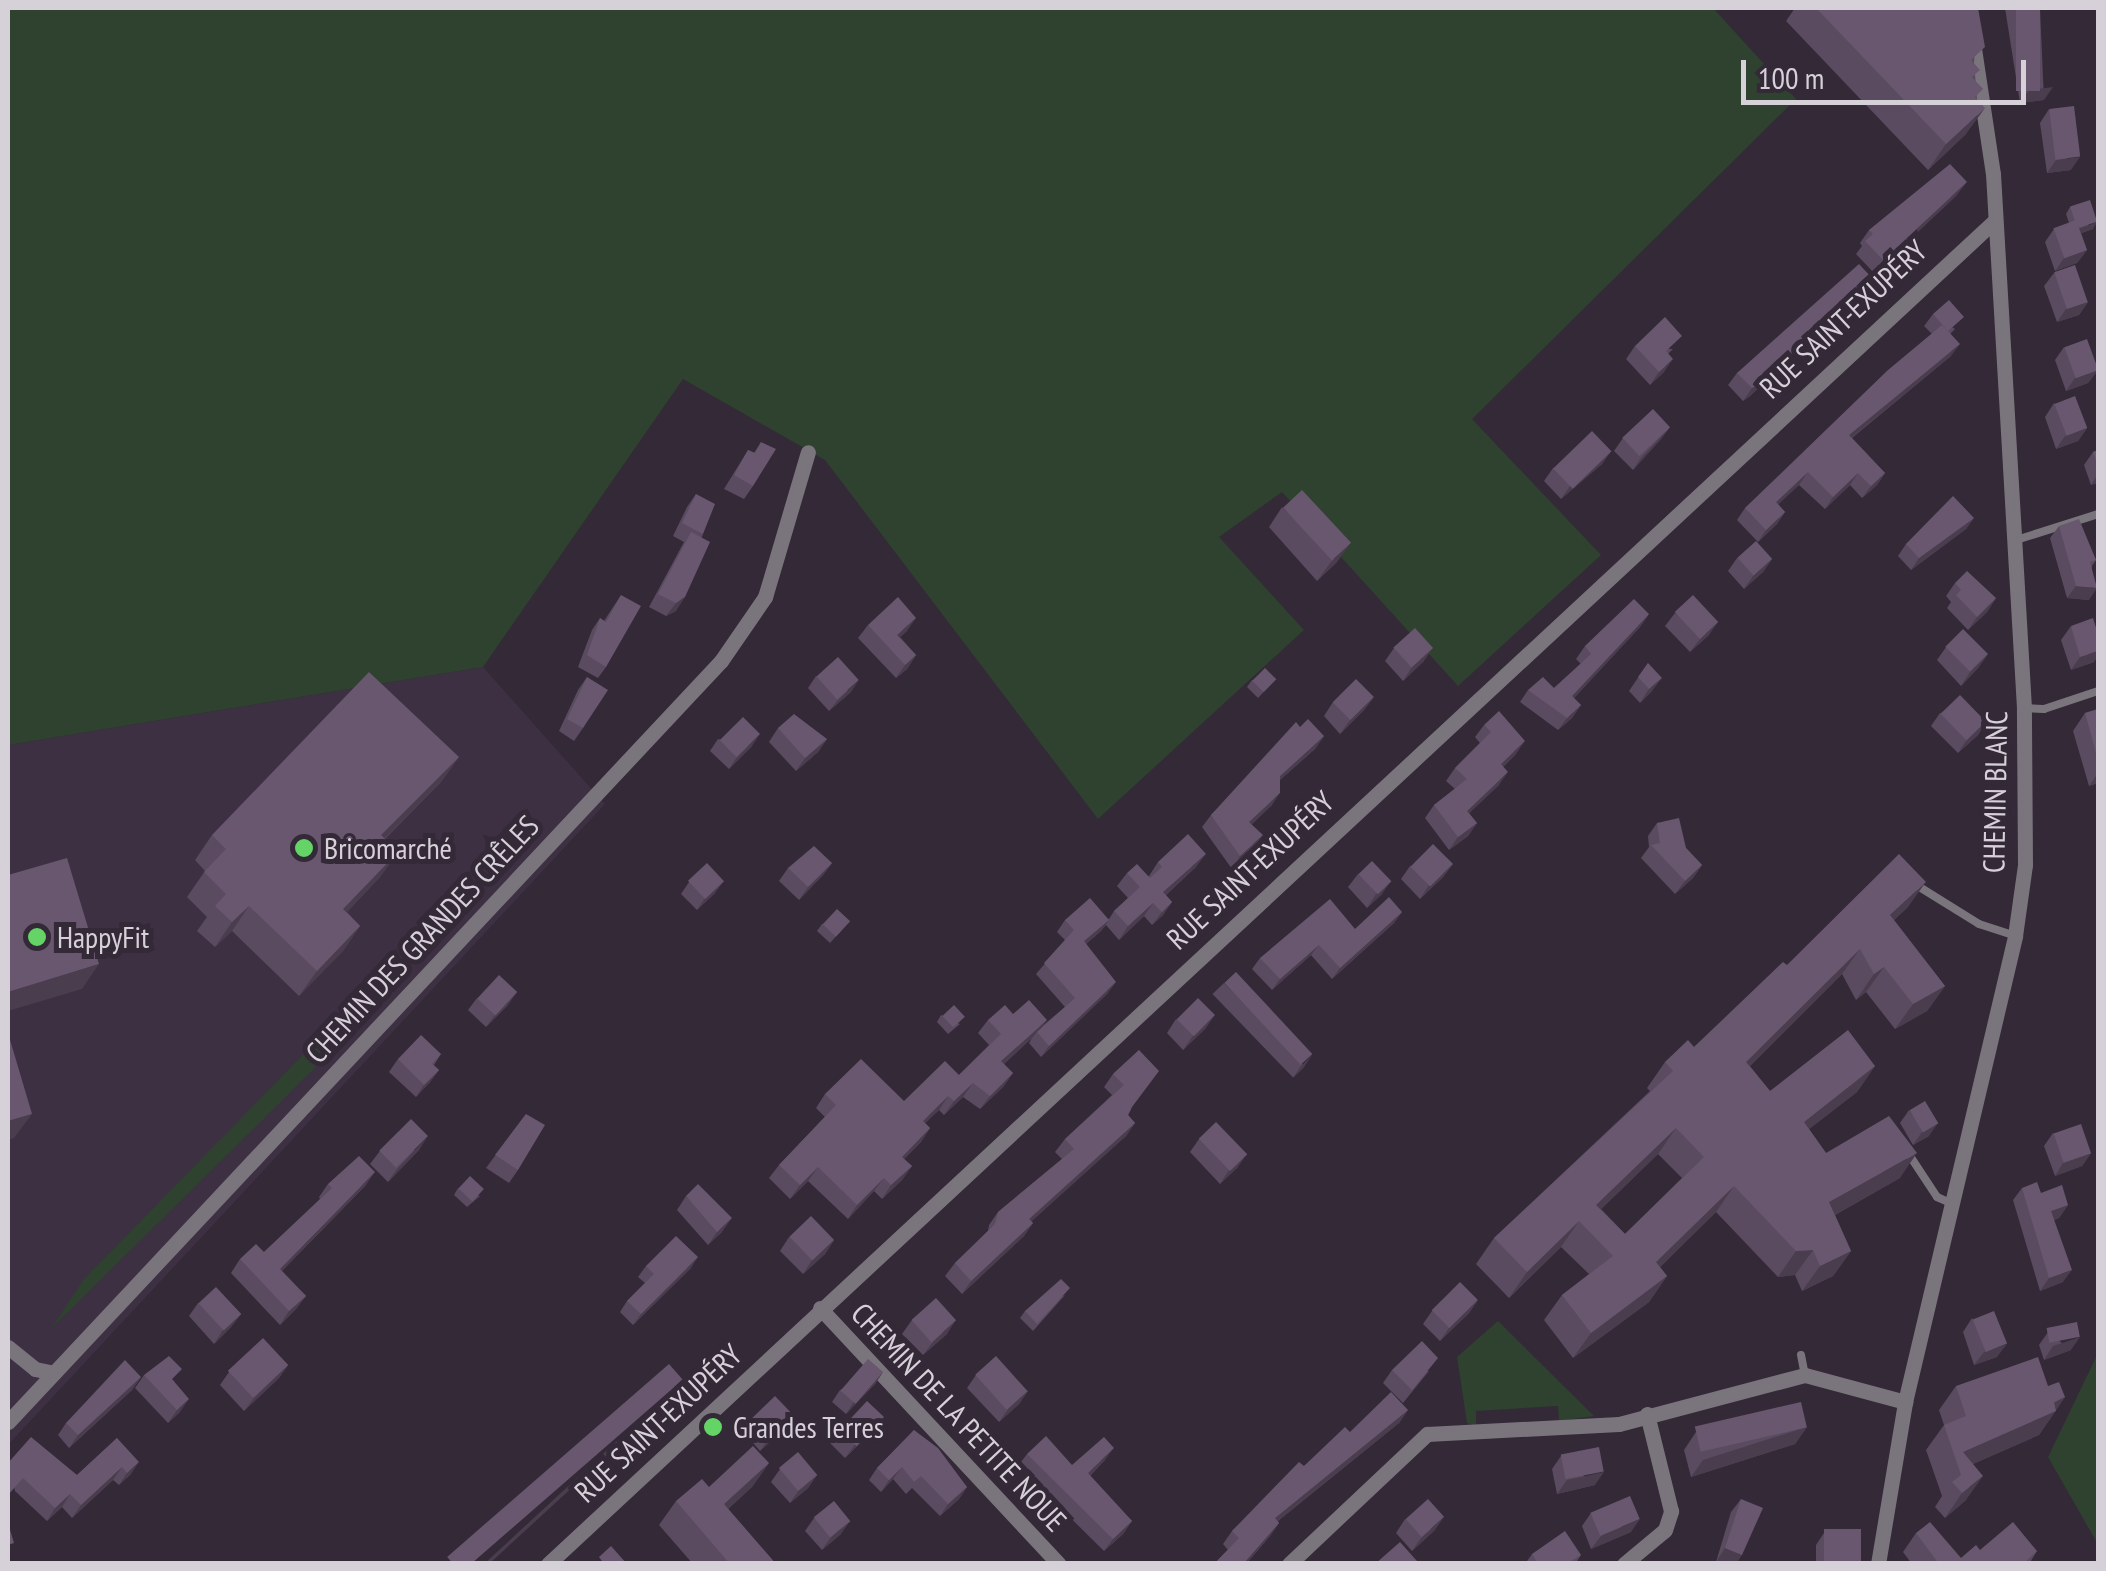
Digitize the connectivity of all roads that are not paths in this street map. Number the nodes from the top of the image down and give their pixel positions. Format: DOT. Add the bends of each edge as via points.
graph roads {
  1 [pos="1968,8"];
  2 [pos="1993,222"];
  3 [pos="808,452"];
  4 [pos="2098,514"];
  5 [pos="2013,541"];
  6 [pos="2098,690"];
  7 [pos="2024,708"];
  8 [pos="1906,879"];
  9 [pos="2014,936"];
  10 [pos="1910,1156"];
  11 [pos="1948,1202"];
  12 [pos="820,1308"];
  13 [pos="8,1347"];
  14 [pos="1801,1355"];
  15 [pos="54,1373"];
  16 [pos="1805,1375"];
  17 [pos="1905,1402"];
  18 [pos="1648,1414"];
  19 [pos="8,1422"];
  20 [pos="1304,1549"];
  21 [pos="548,1564"];
  22 [pos="1058,1564"];
  23 [pos="1288,1564"];
  24 [pos="1318,1564"];
  25 [pos="1624,1564"];
  26 [pos="1878,1564"];
  1 -- 2 [label="street, CHEMIN BLANC" via="1993,174"];
  2 -- 5 [label="street, CHEMIN BLANC"];
  2 -- 12 [label="street, RUE SAINT-EXUPÉRY"];
  3 -- 15 [label="street, CHEMIN DES GRANDES CRÊLES" via="765,596 721,661"];
  4 -- 5 [label="lane"];
  5 -- 7 [label="street, CHEMIN BLANC"];
  6 -- 7 [label="lane" via="2044,709"];
  7 -- 9 [label="street, CHEMIN BLANC" via="2025,865"];
  8 -- 9 [label="lane" via="1979,924"];
  9 -- 11 [label="street, CHEMIN BLANC"];
  10 -- 11 [label="lane" via="1937,1197"];
  11 -- 17 [label="street, CHEMIN BLANC"];
  12 -- 21 [label="street, RUE SAINT-EXUPÉRY"];
  12 -- 22 [label="street, CHEMIN DE LA PETITE NOUE"];
  13 -- 15 [label="street" via="35,1369"];
  14 -- 16 [label="lane"];
  15 -- 19 [label="street, CHEMIN DES GRANDES CRÊLES"];
  16 -- 17 [label="street"];
  16 -- 18 [label="street"];
  17 -- 26 [label="street, CHEMIN BLANC"];
  18 -- 20 [label="street" via="1619,1424 1426,1434"];
  18 -- 25 [label="street" via="1672,1511 1665,1530"];
  20 -- 23 [label="street"];
  20 -- 24 [label="street"];
}
